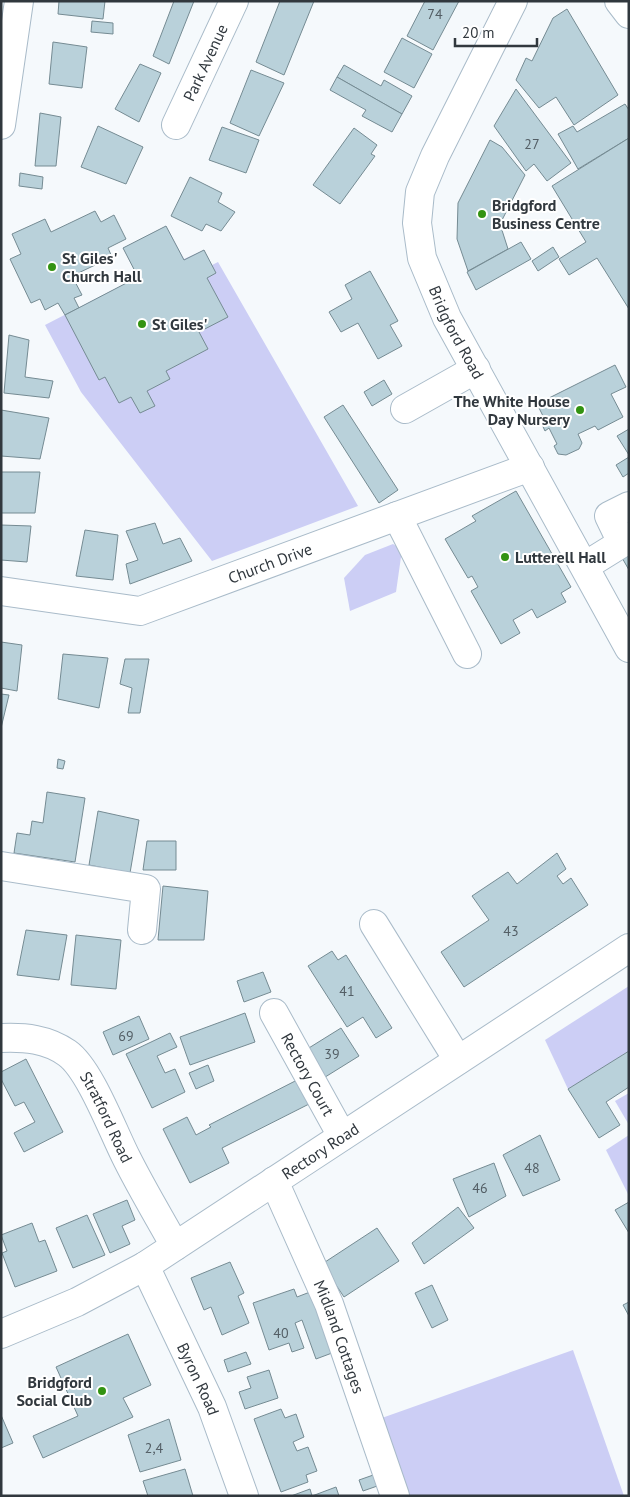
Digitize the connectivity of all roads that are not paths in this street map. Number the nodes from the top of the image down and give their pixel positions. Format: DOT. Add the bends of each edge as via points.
graph roads {
  1 [pos="19,1"];
  2 [pos="234,1"];
  3 [pos="512,1"];
  4 [pos="619,1"];
  5 [pos="629,14"];
  6 [pos="1,125"];
  7 [pos="176,125"];
  8 [pos="476,370"];
  9 [pos="405,408"];
  10 [pos="530,467"];
  11 [pos="629,506"];
  12 [pos="397,516"];
  13 [pos="585,566"];
  14 [pos="1,592"];
  15 [pos="629,648"];
  16 [pos="466,654"];
  17 [pos="1,866"];
  18 [pos="374,924"];
  19 [pos="142,930"];
  20 [pos="629,948"];
  21 [pos="274,1014"];
  22 [pos="1,1038"];
  23 [pos="458,1060"];
  24 [pos="342,1136"];
  25 [pos="274,1181"];
  26 [pos="174,1246"];
  27 [pos="145,1266"];
  28 [pos="1,1334"];
  29 [pos="244,1496"];
  30 [pos="395,1496"];
  1 -- 6 [label="street"];
  2 -- 7 [label="street, Park Avenue"];
  3 -- 8 [label="street, Bridgford Road" via="435,156 420,192 416,223 422,258 434,291"];
  4 -- 5 [label="street"];
  8 -- 9 [label="street"];
  8 -- 10 [label="street, Bridgford Road"];
  10 -- 12 [label="street, Church Drive"];
  10 -- 13 [label="street, Bridgford Road"];
  11 -- 13 [label="street" via="609,516 622,543"];
  12 -- 14 [label="street, Church Drive" via="140,611"];
  12 -- 16 [label="street"];
  13 -- 15 [label="street, Bridgford Road"];
  17 -- 19 [label="street" via="146,889"];
  18 -- 23 [label="street"];
  20 -- 23 [label="street, Rectory Road"];
  21 -- 24 [label="street, Rectory Court"];
  22 -- 26 [label="street, Stratford Road" via="47,1042 68,1054 83,1070"];
  23 -- 24 [label="street, Rectory Road"];
  24 -- 25 [label="street, Rectory Road"];
  25 -- 26 [label="street, Rectory Road"];
  25 -- 30 [label="street, Midland Cottages" via="328,1304"];
  26 -- 27 [label="street, Rectory Road"];
  27 -- 28 [label="street, Rectory Road" via="77,1302"];
  27 -- 29 [label="street, Byron Road" via="212,1407"];
}
